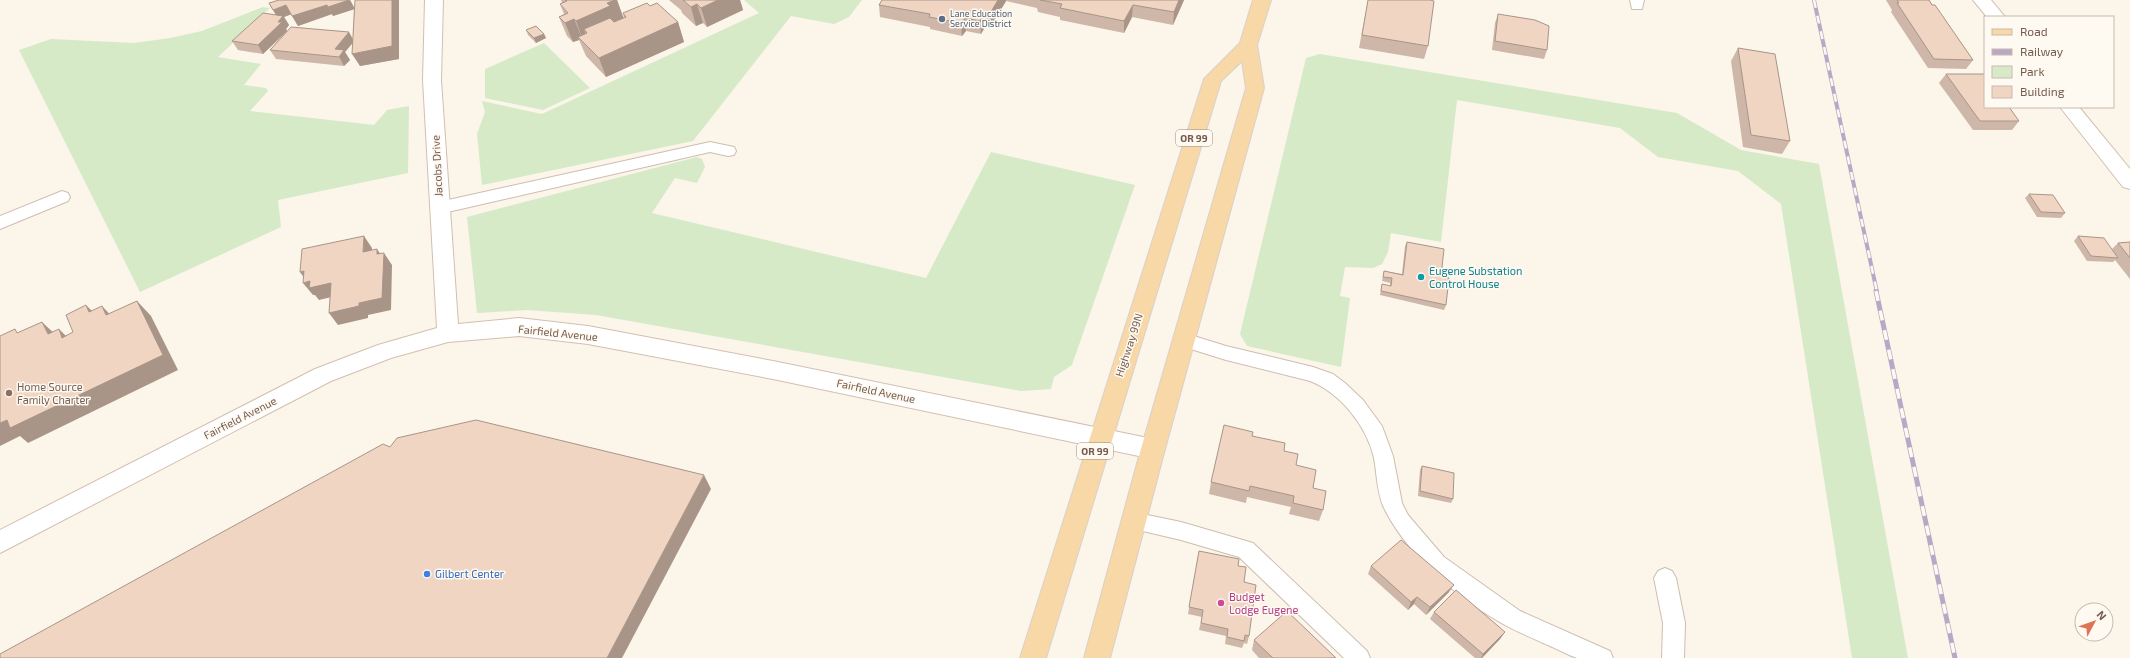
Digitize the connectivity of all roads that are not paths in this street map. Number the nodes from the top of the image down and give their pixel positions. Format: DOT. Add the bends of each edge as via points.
graph roads {
  1 [pos="434,0"];
  2 [pos="1262,0"];
  3 [pos="1982,0"];
  4 [pos="1995,16"];
  5 [pos="1248,45"];
  6 [pos="2070,108"];
  7 [pos="728,151"];
  8 [pos="2130,182"];
  9 [pos="62,197"];
  10 [pos="439,208"];
  11 [pos="0,223"];
  12 [pos="448,332"];
  13 [pos="1184,340"];
  14 [pos="1100,438"];
  15 [pos="1153,449"];
  16 [pos="1133,520"];
  17 [pos="0,542"];
  18 [pos="1665,578"];
  19 [pos="1033,658"];
  20 [pos="1097,658"];
  21 [pos="1359,658"];
  22 [pos="1602,658"];
  23 [pos="1673,658"];
  1 -- 10 [label="street, Jacobs Drive" via="432,80"];
  2 -- 5 [label="main road, Highway 99N / OR 99"];
  3 -- 4 [label="street"];
  5 -- 13 [label="main road, Highway 99N / OR 99" via="1255,88"];
  5 -- 14 [label="main road, Highway 99N / OR 99" via="1213,79"];
  6 -- 8 [label="street"];
  7 -- 10 [label="lane" via="710,147"];
  9 -- 11 [label="lane"];
  10 -- 12 [label="street, Jacobs Drive"];
  12 -- 14 [label="street, Fairfield Avenue" via="519,328 588,335 773,370"];
  12 -- 17 [label="street, Fairfield Avenue" via="386,351 323,376"];
  13 -- 15 [label="main road, Highway 99N / OR 99"];
  13 -- 22 [label="lane" via="1313,374 1338,388 1356,405 1375,432 1383,456 1392,504 1402,521 1437,564 1512,618"];
  14 -- 15 [label="street, Fairfield Avenue"];
  14 -- 19 [label="main road, Highway 99N / OR 99"];
  15 -- 16 [label="main road, Highway 99N / OR 99"];
  16 -- 20 [label="main road, Highway 99N / OR 99"];
  16 -- 21 [label="lane" via="1246,550"];
  18 -- 23 [label="lane" via="1674,623"];
}
